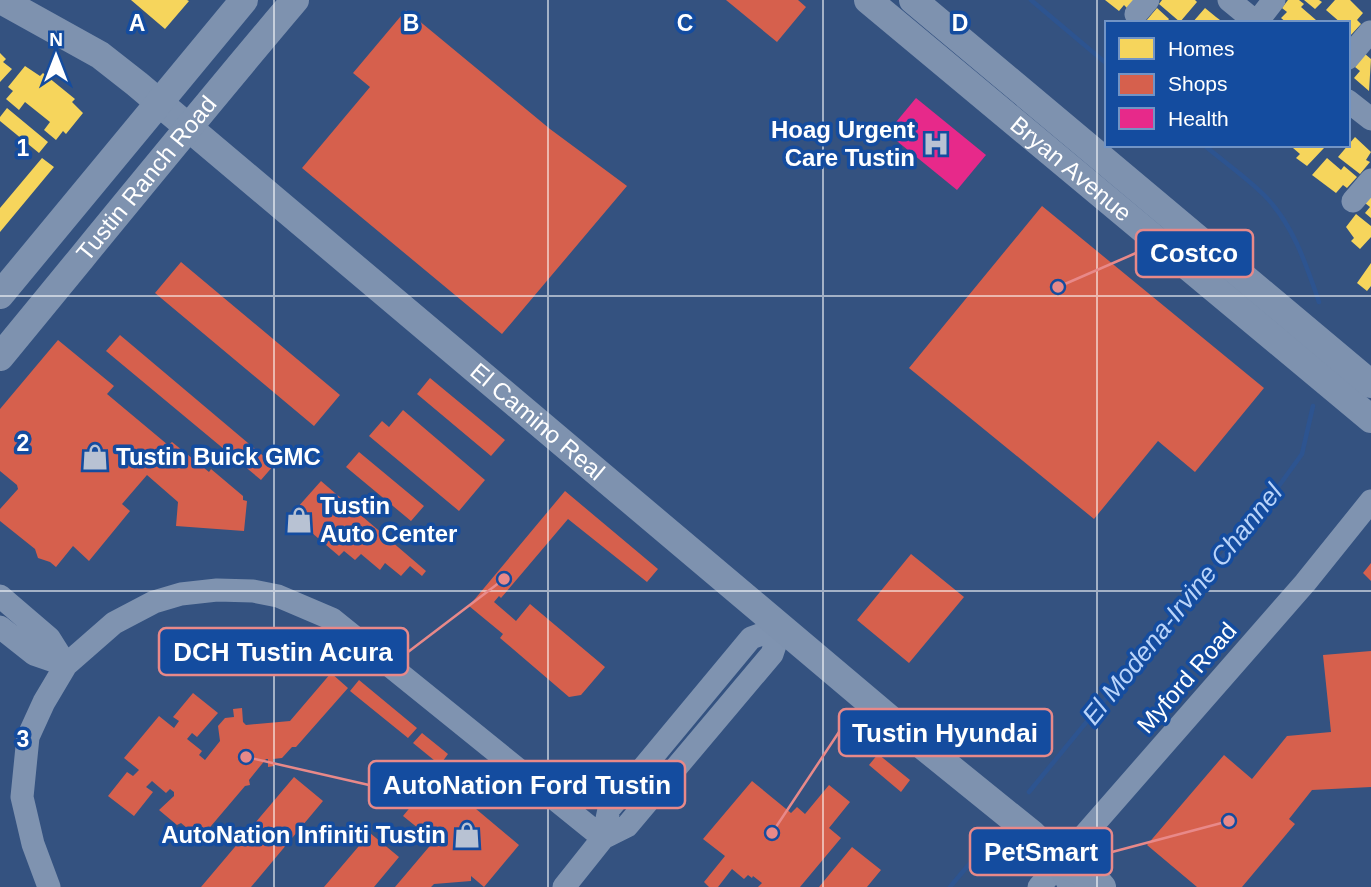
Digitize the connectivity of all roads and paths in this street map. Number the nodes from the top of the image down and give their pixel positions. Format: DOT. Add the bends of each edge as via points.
graph roads {
  1 [pos="1,0"];
  2 [pos="244,0"];
  3 [pos="295,0"];
  4 [pos="868,0"];
  5 [pos="913,0"];
  6 [pos="1228,0"];
  7 [pos="1275,0"];
  8 [pos="1254,21"];
  9 [pos="1258,21"];
  10 [pos="1370,32"];
  11 [pos="1350,56"];
  12 [pos="159,102"];
  13 [pos="1350,103"];
  14 [pos="1371,119"];
  15 [pos="188,127"];
  16 [pos="1371,180"];
  17 [pos="1353,201"];
  18 [pos="0,295"];
  19 [pos="0,357"];
  20 [pos="1371,384"];
  21 [pos="1371,419"];
  22 [pos="1371,501"];
  23 [pos="0,596"];
  24 [pos="0,627"];
  25 [pos="781,627"];
  26 [pos="66,665"];
  27 [pos="603,838"];
  28 [pos="1060,862"];
  29 [pos="49,887"];
  30 [pos="564,887"];
  31 [pos="1039,887"];
  32 [pos="1073,887"];
  33 [pos="1102,887"];
  1 -- 12 [label="main road, El Camino Real" via="100,55"];
  2 -- 12 [label="main road, Tustin Ranch Road"];
  3 -- 15 [label="main road, Tustin Ranch Road"];
  4 -- 21 [label="main road, Bryan Avenue"];
  5 -- 20 [label="main road, Bryan Avenue"];
  6 -- 8 [label="street"];
  7 -- 9 [label="street"];
  10 -- 11 [label="street"];
  12 -- 15 [label="main road, El Camino Real"];
  12 -- 18 [label="main road, Tustin Ranch Road"];
  13 -- 14 [label="street"];
  15 -- 19 [label="main road, Tustin Ranch Road"];
  15 -- 25 [label="main road, El Camino Real"];
  16 -- 17 [label="street"];
  22 -- 28 [label="street, Myford Road" via="1306,583"];
  23 -- 26 [label="street" via="49,639"];
  24 -- 26 [label="street" via="34,654"];
  25 -- 27 [label="street" via="772,654 628,826"];
  25 -- 28 [label="main road, El Camino Real"];
  26 -- 27 [label="street" via="114,623 154,602 218,590 278,596 347,630"];
  26 -- 29 [label="street" via="28,737 22,796"];
  27 -- 30 [label="street"];
  28 -- 31 [label="street, Myford Road"];
  28 -- 32 [label="main road, El Camino Real"];
  28 -- 33 [label="main road, El Camino Real"];
}
